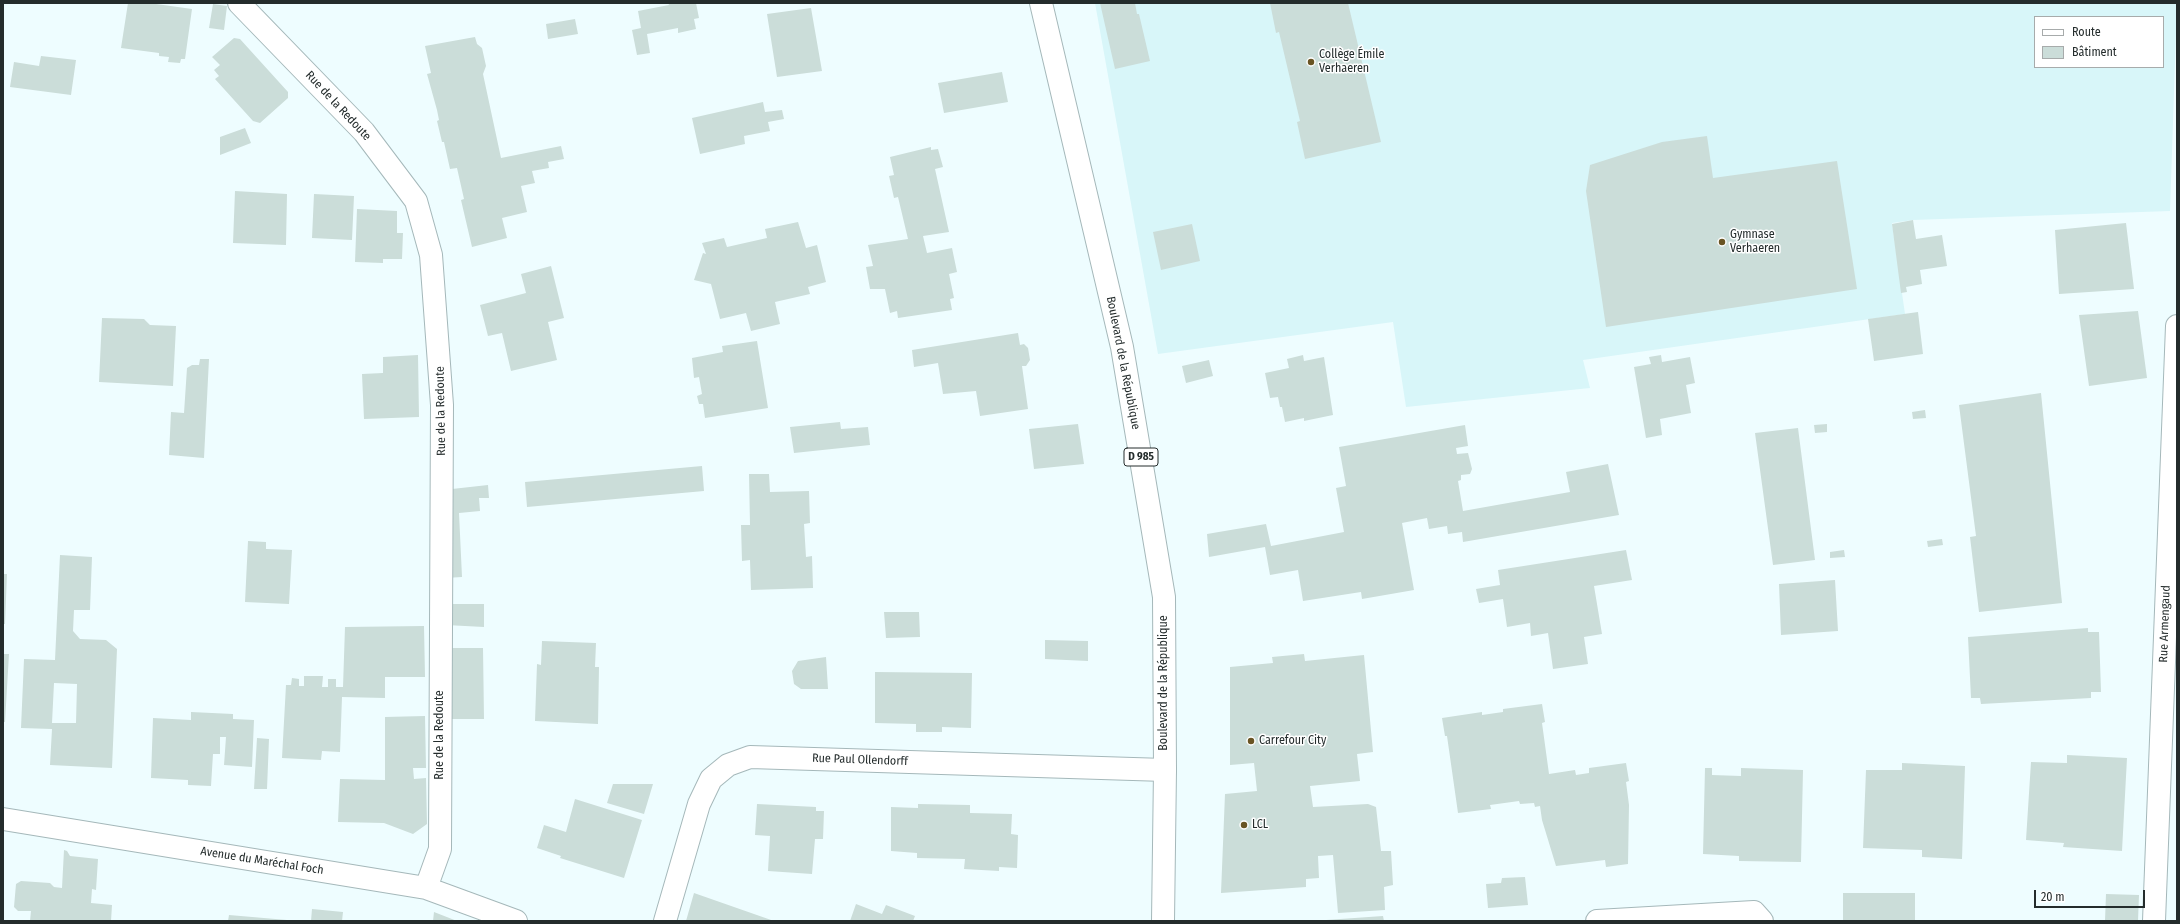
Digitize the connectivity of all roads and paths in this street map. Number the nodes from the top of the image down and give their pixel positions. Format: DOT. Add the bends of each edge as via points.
graph roads {
  1 [pos="239,3"];
  2 [pos="1041,3"];
  3 [pos="2177,326"];
  4 [pos="1165,770"];
  5 [pos="3,819"];
  6 [pos="426,888"];
  7 [pos="516,921"];
  8 [pos="665,921"];
  9 [pos="1163,921"];
  10 [pos="1597,921"];
  11 [pos="1762,921"];
  12 [pos="2154,921"];
  1 -- 6 [label="street, Rue de la Redoute" via="364,132 416,201 431,255 442,405 440,849"];
  2 -- 4 [label="street, Boulevard de la République / D 985" via="1122,347 1164,597"];
  3 -- 12 [label="street, Rue Armengaud"];
  4 -- 8 [label="street, Rue Paul Ollendorff" via="750,757 728,765 711,779 699,804"];
  4 -- 9 [label="street, Boulevard de la République / D 985"];
  5 -- 6 [label="street, Avenue du Maréchal Foch"];
  6 -- 7 [label="street, Avenue du Maréchal Foch"];
  10 -- 11 [label="street" via="1754,912"];
}
